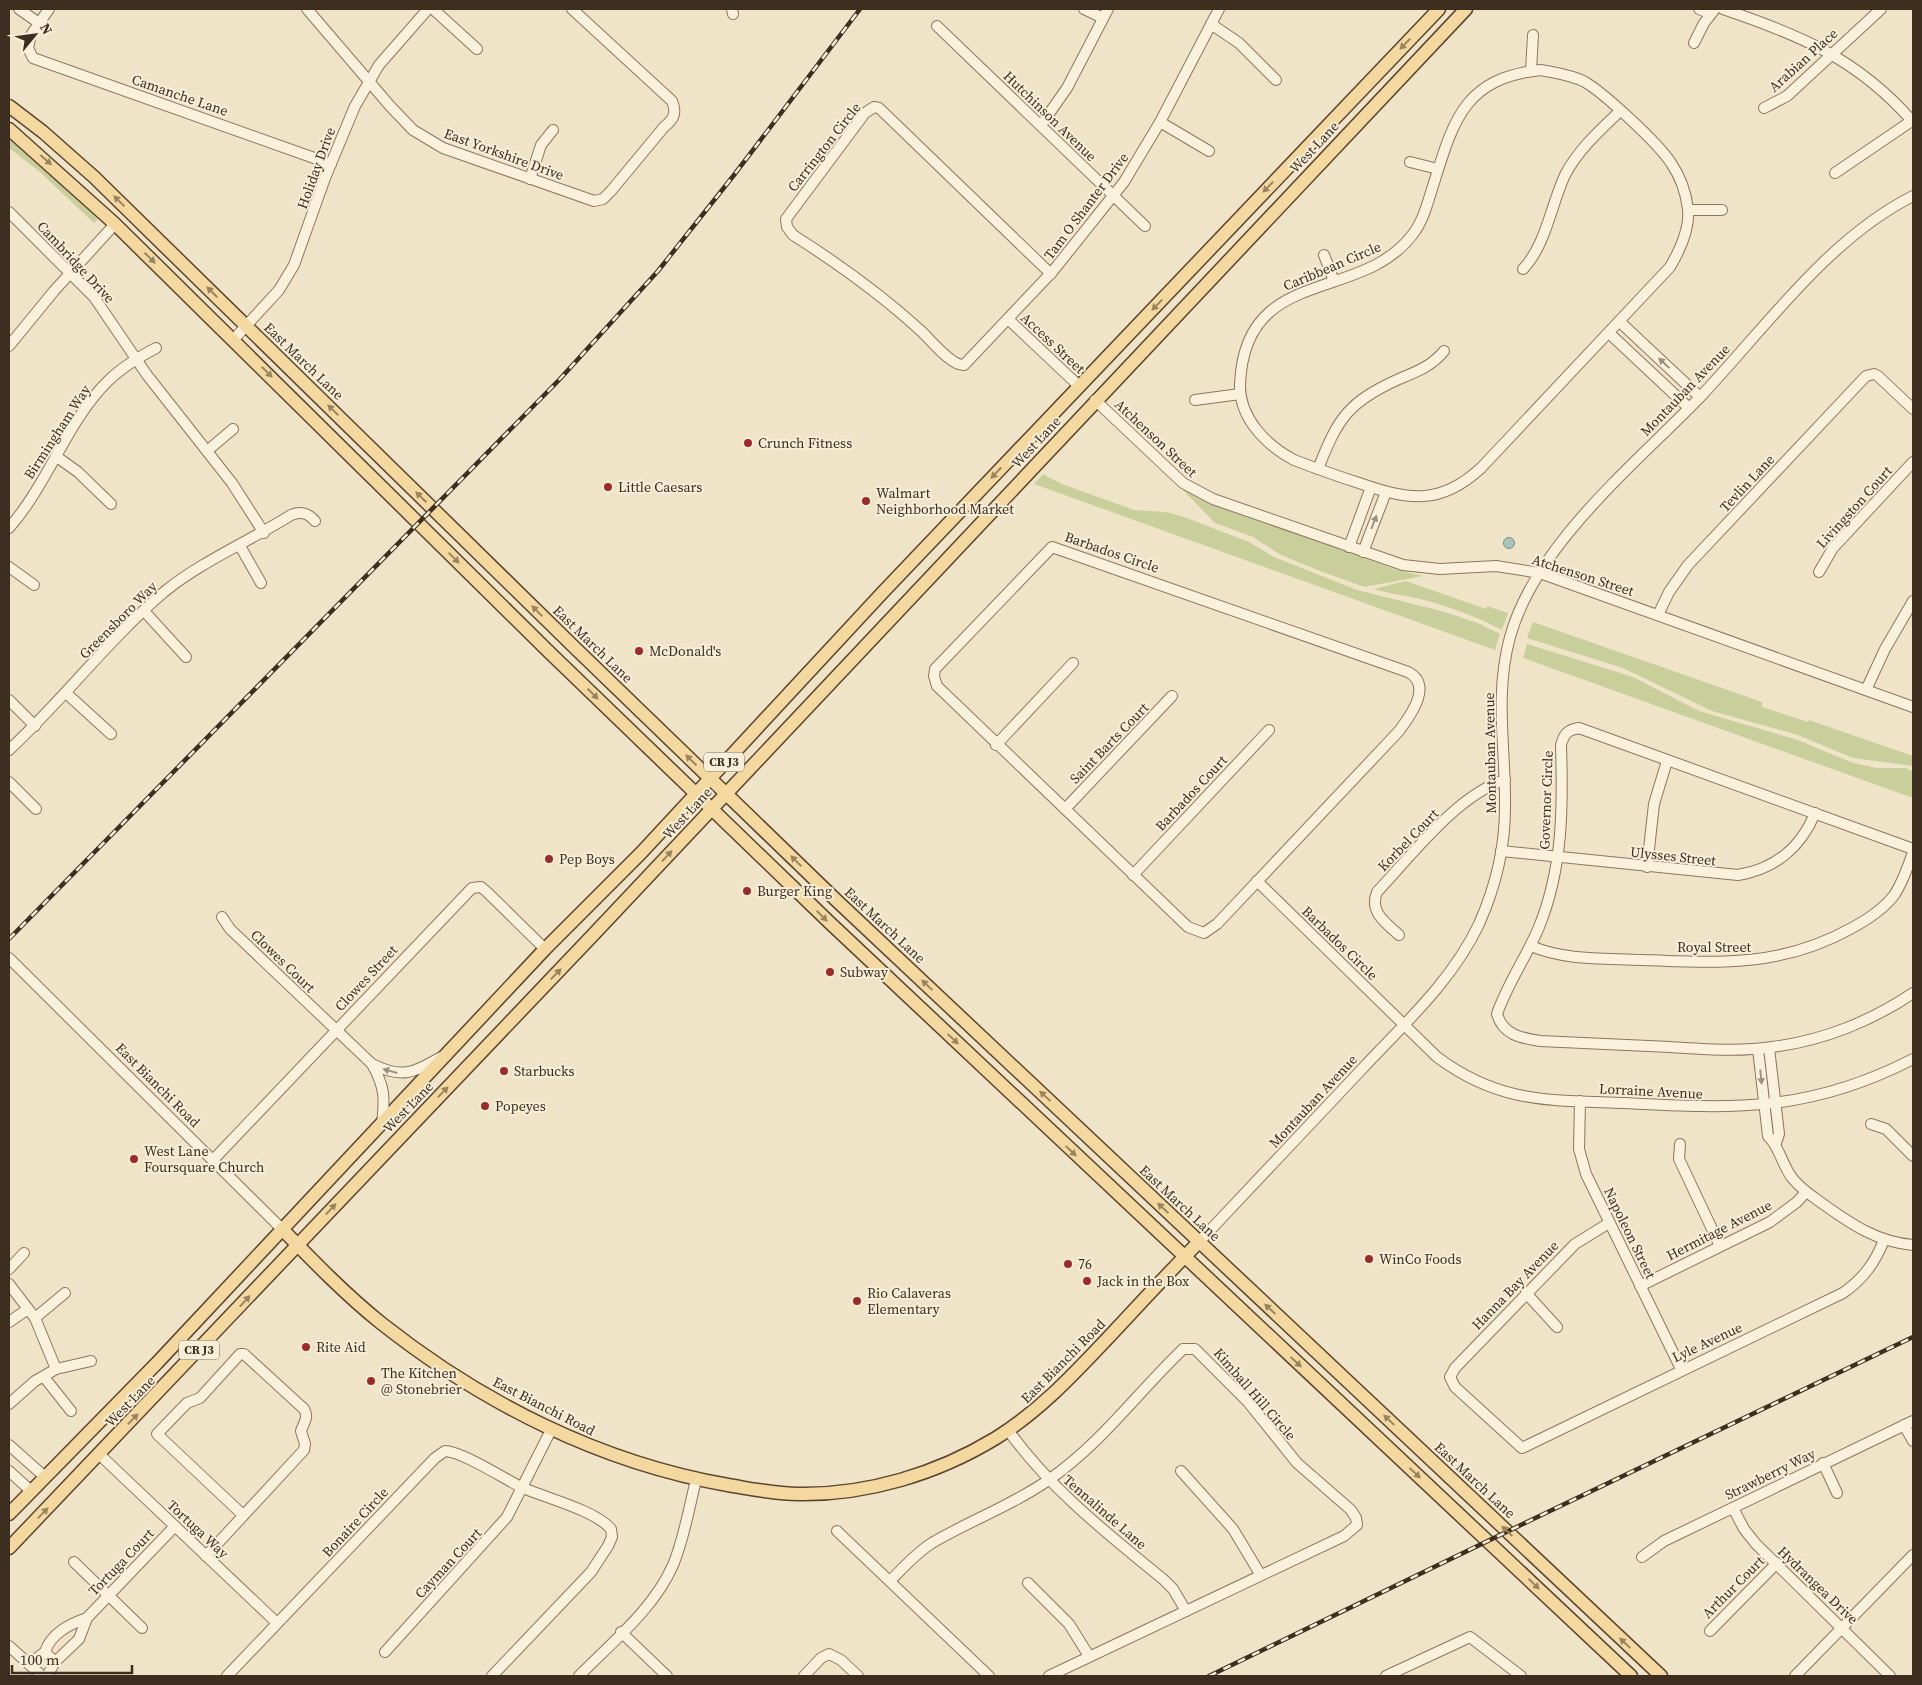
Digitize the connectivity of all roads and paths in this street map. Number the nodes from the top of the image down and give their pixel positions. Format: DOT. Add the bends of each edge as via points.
graph roads {
  1 [pos="19,9"];
  2 [pos="49,9"];
  3 [pos="307,9"];
  4 [pos="428,9"];
  5 [pos="433,9"];
  6 [pos="572,9"];
  7 [pos="1084,9"];
  8 [pos="1219,9"];
  9 [pos="1439,9"];
  10 [pos="1466,9"];
  11 [pos="1699,9"];
  12 [pos="1710,9"];
  13 [pos="1715,9"];
  14 [pos="1723,9"];
  15 [pos="1881,9"];
  16 [pos="1105,13"];
  17 [pos="39,23"];
  18 [pos="1211,24"];
  19 [pos="937,26"];
  20 [pos="1533,35"];
  21 [pos="1694,43"];
  22 [pos="477,49"];
  23 [pos="1832,54"];
  24 [pos="1531,71"];
  25 [pos="1276,80"];
  26 [pos="369,82"];
  27 [pos="9,106"];
  28 [pos="1764,108"];
  29 [pos="1620,111"];
  30 [pos="1913,121"];
  31 [pos="1160,122"];
  32 [pos="1041,125"];
  33 [pos="9,129"];
  34 [pos="553,130"];
  35 [pos="1209,151"];
  36 [pos="1410,162"];
  37 [pos="331,164"];
  38 [pos="1438,169"];
  39 [pos="1835,173"];
  40 [pos="530,179"];
  41 [pos="1913,196"];
  42 [pos="1113,197"];
  43 [pos="1688,210"];
  44 [pos="1722,210"];
  45 [pos="9,212"];
  46 [pos="115,224"];
  47 [pos="1145,226"];
  48 [pos="1324,255"];
  49 [pos="1523,269"];
  50 [pos="71,273"];
  51 [pos="1051,274"];
  52 [pos="1334,281"];
  53 [pos="1008,319"];
  54 [pos="1620,322"];
  55 [pos="246,326"];
  56 [pos="1609,333"];
  57 [pos="234,339"];
  58 [pos="9,346"];
  59 [pos="156,348"];
  60 [pos="1444,351"];
  61 [pos="137,359"];
  62 [pos="956,364"];
  63 [pos="1079,386"];
  64 [pos="1240,394"];
  65 [pos="1700,397"];
  66 [pos="1096,400"];
  67 [pos="1195,400"];
  68 [pos="1689,408"];
  69 [pos="1913,409"];
  70 [pos="233,429"];
  71 [pos="207,451"];
  72 [pos="56,457"];
  73 [pos="1913,462"];
  74 [pos="1318,469"];
  75 [pos="1371,487"];
  76 [pos="1386,492"];
  77 [pos="111,504"];
  78 [pos="315,520"];
  79 [pos="9,528"];
  80 [pos="264,533"];
  81 [pos="240,546"];
  82 [pos="1349,547"];
  83 [pos="1363,552"];
  84 [pos="9,567"];
  85 [pos="1819,572"];
  86 [pos="1540,573"];
  87 [pos="261,583"];
  88 [pos="34,585"];
  89 [pos="1913,600"];
  90 [pos="144,610"];
  91 [pos="1658,615"];
  92 [pos="186,657"];
  93 [pos="1073,663"];
  94 [pos="1866,690"];
  95 [pos="66,693"];
  96 [pos="1172,696"];
  97 [pos="9,700"];
  98 [pos="1913,707"];
  99 [pos="35,726"];
  100 [pos="1268,730"];
  101 [pos="111,734"];
  102 [pos="996,745"];
  103 [pos="9,750"];
  104 [pos="1667,760"];
  105 [pos="709,778"];
  106 [pos="1505,780"];
  107 [pos="9,782"];
  108 [pos="696,793"];
  109 [pos="726,794"];
  110 [pos="36,809"];
  111 [pos="712,809"];
  112 [pos="1065,809"];
  113 [pos="1815,813"];
  114 [pos="1913,850"];
  115 [pos="1501,852"];
  116 [pos="1558,858"];
  117 [pos="1647,867"];
  118 [pos="1133,875"];
  119 [pos="1257,881"];
  120 [pos="222,917"];
  121 [pos="1399,935"];
  122 [pos="1531,946"];
  123 [pos="545,948"];
  124 [pos="9,958"];
  125 [pos="1913,993"];
  126 [pos="1404,1024"];
  127 [pos="336,1030"];
  128 [pos="1763,1048"];
  129 [pos="450,1052"];
  130 [pos="1913,1060"];
  131 [pos="372,1064"];
  132 [pos="1580,1101"];
  133 [pos="1776,1104"];
  134 [pos="1764,1106"];
  135 [pos="382,1124"];
  136 [pos="1871,1124"];
  137 [pos="1776,1143"];
  138 [pos="1680,1144"];
  139 [pos="1913,1156"];
  140 [pos="213,1160"];
  141 [pos="1806,1192"];
  142 [pos="1610,1223"];
  143 [pos="282,1229"];
  144 [pos="1884,1240"];
  145 [pos="1199,1242"];
  146 [pos="298,1245"];
  147 [pos="1913,1245"];
  148 [pos="1720,1246"];
  149 [pos="24,1253"];
  150 [pos="1184,1257"];
  151 [pos="9,1269"];
  152 [pos="9,1284"];
  153 [pos="1640,1286"];
  154 [pos="65,1293"];
  155 [pos="1526,1293"];
  156 [pos="28,1309"];
  157 [pos="35,1318"];
  158 [pos="9,1322"];
  159 [pos="1557,1327"];
  160 [pos="91,1361"];
  161 [pos="56,1368"];
  162 [pos="1681,1370"];
  163 [pos="44,1377"];
  164 [pos="9,1404"];
  165 [pos="71,1411"];
  166 [pos="1909,1423"];
  167 [pos="551,1430"];
  168 [pos="1008,1430"];
  169 [pos="1913,1441"];
  170 [pos="9,1445"];
  171 [pos="1522,1448"];
  172 [pos="100,1455"];
  173 [pos="1823,1463"];
  174 [pos="9,1471"];
  175 [pos="1181,1471"];
  176 [pos="45,1477"];
  177 [pos="696,1480"];
  178 [pos="1048,1481"];
  179 [pos="523,1488"];
  180 [pos="31,1491"];
  181 [pos="1837,1493"];
  182 [pos="1733,1508"];
  183 [pos="9,1514"];
  184 [pos="244,1515"];
  185 [pos="175,1526"];
  186 [pos="837,1531"];
  187 [pos="9,1548"];
  188 [pos="206,1556"];
  189 [pos="1642,1557"];
  190 [pos="74,1562"];
  191 [pos="1911,1562"];
  192 [pos="1776,1563"];
  193 [pos="1260,1574"];
  194 [pos="890,1581"];
  195 [pos="1028,1583"];
  196 [pos="108,1595"];
  197 [pos="1186,1611"];
  198 [pos="87,1618"];
  199 [pos="277,1623"];
  200 [pos="142,1628"];
  201 [pos="1843,1628"];
  202 [pos="1710,1631"];
  203 [pos="621,1632"];
  204 [pos="9,1646"];
  205 [pos="45,1652"];
  206 [pos="385,1652"];
  207 [pos="1089,1656"];
  208 [pos="55,1662"];
  209 [pos="29,1664"];
  210 [pos="42,1676"];
  211 [pos="47,1676"];
  212 [pos="227,1676"];
  213 [pos="492,1676"];
  214 [pos="578,1676"];
  215 [pos="667,1676"];
  216 [pos="804,1676"];
  217 [pos="858,1676"];
  218 [pos="989,1676"];
  219 [pos="1049,1676"];
  220 [pos="1388,1676"];
  221 [pos="1521,1676"];
  222 [pos="1631,1676"];
  223 [pos="1661,1676"];
  224 [pos="1795,1676"];
  225 [pos="1890,1676"];
  1 -- 17 [label="street"];
  2 -- 17 [label="street"];
  3 -- 26 [label="street, East Yorkshire Drive"];
  4 -- 26 [label="street, Holiday Drive" via="391,49"];
  5 -- 22 [label="street"];
  6 -- 40 [label="street, East Yorkshire Drive" via="672,101 675,111 672,120 603,199 594,201"];
  7 -- 16 [label="street"];
  8 -- 18 [label="street, Tam O Shanter Drive"];
  9 -- 63 [label="main road, West Lane / CR J3, one-way"];
  10 -- 66 [label="main road, West Lane / CR J3"];
  11 -- 12 [label="street"];
  13 -- 21 [label="street"];
  14 -- 23 [label="street" via="1792,33"];
  15 -- 23 [label="street, Arabian Place"];
  16 -- 32 [label="street" via="1067,88"];
  17 -- 37 [label="street, Camanche Lane" via="28,46 31,56 38,60"];
  18 -- 25 [label="street" via="1239,43"];
  18 -- 31 [label="street, Tam O Shanter Drive"];
  19 -- 32 [label="street, Hutchinson Avenue"];
  20 -- 24 [label="street"];
  23 -- 28 [label="street, Arabian Place" via="1787,96"];
  23 -- 30 [label="street" via="1872,82"];
  24 -- 29 [label="street, Caribbean Circle" via="1573,77 1586,83"];
  24 -- 38 [label="street, Caribbean Circle" via="1496,81 1472,98 1456,119"];
  26 -- 37 [label="street, Holiday Drive" via="355,106"];
  26 -- 40 [label="street, East Yorkshire Drive" via="404,121 424,137 443,148"];
  55 -- 27 [label="main road, East March Lane, one-way" via="94,177"];
  29 -- 43 [label="street, Caribbean Circle" via="1671,163 1683,188"];
  29 -- 49 [label="street" via="1569,168 1534,256"];
  30 -- 39 [label="street"];
  31 -- 35 [label="street"];
  31 -- 42 [label="street, Tam O Shanter Drive"];
  32 -- 42 [label="street, Hutchinson Avenue"];
  33 -- 46 [label="main road, one-way"];
  34 -- 40 [label="street" via="541,145"];
  36 -- 38 [label="street"];
  37 -- 55 [label="street, Holiday Drive" via="294,265 279,290"];
  38 -- 52 [label="street, Caribbean Circle" via="1423,217 1407,242 1380,262"];
  41 -- 65 [label="street, Montauban Avenue" via="1876,218 1825,262"];
  42 -- 47 [label="street, Hutchinson Avenue"];
  42 -- 51 [label="street, Tam O Shanter Drive"];
  43 -- 44 [label="street"];
  43 -- 54 [label="street, Caribbean Circle" via="1682,242 1670,266"];
  45 -- 50 [label="street, Cambridge Drive"];
  46 -- 50 [label="street"];
  46 -- 57 [label="main road, one-way"];
  48 -- 52 [label="street"];
  50 -- 58 [label="street"];
  50 -- 61 [label="street, Cambridge Drive" via="94,297"];
  51 -- 53 [label="street, Tam O Shanter Drive"];
  51 -- 62 [label="street, Carrington Circle" via="882,109 874,107 865,113 788,216 786,227 792,235 916,326"];
  52 -- 64 [label="street, Caribbean Circle" via="1293,296 1261,321 1244,353"];
  53 -- 62 [label="street, Tam O Shanter Drive" via="968,362"];
  53 -- 63 [label="street, Access Street"];
  54 -- 56 [label="street, Caribbean Circle"];
  65 -- 54 [label="street, one-way"];
  55 -- 57 [label="street, Holiday Drive"];
  105 -- 55 [label="main road, East March Lane, one-way"];
  56 -- 68 [label="street"];
  56 -- 76 [label="street, Caribbean Circle" via="1481,468 1463,482 1440,493 1418,497"];
  57 -- 108 [label="main road, one-way"];
  59 -- 61 [label="street"];
  60 -- 74 [label="street" via="1425,368 1381,387 1354,404 1335,428"];
  61 -- 71 [label="street, Cambridge Drive"];
  61 -- 72 [label="street, Birmingham Way" via="123,367 100,390"];
  63 -- 105 [label="main road, West Lane / CR J3, one-way"];
  64 -- 67 [label="street"];
  64 -- 74 [label="street, Caribbean Circle" via="1249,417 1267,442 1294,460"];
  65 -- 68 [label="street, Montauban Avenue"];
  66 -- 82 [label="street, Atchenson Street" via="1191,488 1213,499"];
  66 -- 109 [label="main road, West Lane / CR J3"];
  68 -- 86 [label="street, Montauban Avenue" via="1579,522"];
  69 -- 91 [label="street, Tevlin Lane" via="1878,376 1866,376 1688,565"];
  70 -- 71 [label="street"];
  71 -- 80 [label="street, Cambridge Drive"];
  72 -- 77 [label="street" via="78,472"];
  72 -- 79 [label="street, Birmingham Way"];
  73 -- 85 [label="street, Livingston Court" via="1833,548"];
  74 -- 75 [label="street, Caribbean Circle"];
  75 -- 76 [label="street, Caribbean Circle"];
  75 -- 82 [label="street"];
  83 -- 76 [label="street, one-way"];
  78 -- 80 [label="street, Greensboro Way" via="299,512"];
  80 -- 81 [label="street, Greensboro Way"];
  81 -- 87 [label="street"];
  81 -- 90 [label="street, Greensboro Way" via="173,586"];
  82 -- 83 [label="street, Atchenson Street"];
  83 -- 86 [label="street, Atchenson Street" via="1425,569 1496,566"];
  84 -- 88 [label="street"];
  86 -- 91 [label="street, Atchenson Street"];
  86 -- 106 [label="street, Montauban Avenue" via="1517,616 1506,658 1501,701"];
  89 -- 94 [label="street"];
  90 -- 92 [label="street"];
  90 -- 95 [label="street, Greensboro Way"];
  91 -- 94 [label="street, Atchenson Street"];
  93 -- 102 [label="street"];
  94 -- 98 [label="street, Atchenson Street"];
  95 -- 99 [label="street, Greensboro Way"];
  95 -- 101 [label="street"];
  96 -- 112 [label="street, Saint Barts Court"];
  97 -- 99 [label="street"];
  99 -- 103 [label="street, Greensboro Way"];
  100 -- 118 [label="street, Barbados Court"];
  102 -- 112 [label="street, Barbados Circle"];
  102 -- 119 [label="street, Barbados Circle" via="937,686 935,669 1052,546 1414,675 1420,690 1407,721"];
  104 -- 113 [label="street, Governor Circle"];
  104 -- 116 [label="street, Governor Circle" via="1579,728 1570,729 1561,745 1562,810"];
  104 -- 117 [label="street" via="1654,804"];
  105 -- 108 [label="main road, West Lane / CR J3"];
  105 -- 109 [label="main road, East March Lane"];
  106 -- 115 [label="street, Montauban Avenue" via="1506,809"];
  106 -- 121 [label="street, Korbel Court" via="1464,801 1377,892 1374,908"];
  107 -- 110 [label="street"];
  108 -- 111 [label="main road"];
  108 -- 123 [label="main road, West Lane / CR J3"];
  109 -- 111 [label="main road, West Lane / CR J3"];
  145 -- 109 [label="main road, East March Lane, one-way"];
  146 -- 111 [label="main road, West Lane / CR J3, one-way"];
  111 -- 150 [label="main road, one-way"];
  112 -- 118 [label="street, Barbados Circle"];
  113 -- 114 [label="street, Governor Circle"];
  113 -- 117 [label="street, Ulysses Street" via="1804,835 1790,852 1759,870 1725,875"];
  114 -- 122 [label="street, Royal Street" via="1902,882 1878,912 1839,936 1790,954 1752,962 1711,963 1563,956"];
  115 -- 116 [label="street, Ulysses Street"];
  115 -- 126 [label="street, Montauban Avenue" via="1489,898 1470,940 1448,976"];
  116 -- 117 [label="street, Ulysses Street"];
  116 -- 122 [label="street, Governor Circle" via="1548,902"];
  118 -- 119 [label="street, Barbados Circle" via="1188,927 1204,933 1217,924"];
  119 -- 126 [label="street, Barbados Circle"];
  120 -- 127 [label="street, Clowes Court" via="230,929"];
  122 -- 128 [label="street, Governor Circle" via="1498,1014 1505,1030 1515,1035 1540,1041 1720,1050"];
  123 -- 127 [label="street, Clowes Street" via="487,892 482,888 472,888"];
  123 -- 129 [label="main road, West Lane / CR J3"];
  124 -- 140 [label="street, East Bianchi Road"];
  125 -- 128 [label="street, Governor Circle" via="1845,1028 1797,1043"];
  126 -- 132 [label="street, Lorraine Avenue" via="1437,1057 1487,1087 1520,1097"];
  126 -- 145 [label="street, Montauban Avenue"];
  127 -- 131 [label="street, Clowes Court"];
  127 -- 140 [label="street, Clowes Street"];
  128 -- 133 [label="street"];
  128 -- 134 [label="street, one-way"];
  129 -- 131 [label="street, Clowes Court, one-way" via="416,1071 400,1074"];
  129 -- 135 [label="main road, West Lane / CR J3"];
  130 -- 133 [label="street, Lorraine Avenue" via="1847,1088"];
  131 -- 135 [label="street, Clowes Court" via="382,1083"];
  132 -- 134 [label="street, Lorraine Avenue" via="1714,1108"];
  132 -- 142 [label="street, Napoleon Street" via="1578,1133 1582,1161"];
  133 -- 134 [label="street, Lorraine Avenue"];
  133 -- 137 [label="street" via="1779,1134"];
  134 -- 137 [label="street" via="1768,1136"];
  135 -- 143 [label="main road, West Lane / CR J3"];
  136 -- 139 [label="street" via="1886,1129"];
  137 -- 141 [label="street" via="1784,1167"];
  138 -- 148 [label="street" via="1680,1159"];
  140 -- 143 [label="street, East Bianchi Road"];
  141 -- 144 [label="street" via="1848,1222"];
  141 -- 148 [label="street, Hermitage Avenue" via="1792,1207 1770,1222"];
  142 -- 153 [label="street, Napoleon Street"];
  142 -- 155 [label="street, Hanna Bay Avenue" via="1575,1244"];
  143 -- 146 [label="main road, East Bianchi Road"];
  143 -- 176 [label="main road, West Lane / CR J3"];
  144 -- 147 [label="street"];
  144 -- 162 [label="street, Lyle Avenue" via="1872,1266 1843,1293"];
  145 -- 150 [label="main road, East Bianchi Road"];
  223 -- 145 [label="main road, East March Lane, one-way"];
  146 -- 167 [label="main road, East Bianchi Road" via="379,1321 408,1343 478,1390"];
  172 -- 146 [label="main road, West Lane / CR J3, one-way"];
  148 -- 153 [label="street, Hermitage Avenue"];
  149 -- 151 [label="street"];
  150 -- 168 [label="main road, East Bianchi Road" via="1068,1381 1028,1417"];
  150 -- 222 [label="main road, one-way"];
  152 -- 156 [label="street"];
  153 -- 162 [label="street, Napoleon Street"];
  154 -- 157 [label="street"];
  155 -- 159 [label="street"];
  155 -- 171 [label="street, Hanna Bay Avenue" via="1450,1377 1455,1387"];
  156 -- 157 [label="street"];
  156 -- 158 [label="street"];
  157 -- 161 [label="street"];
  160 -- 161 [label="street"];
  161 -- 163 [label="street"];
  162 -- 171 [label="street, Lyle Avenue"];
  163 -- 164 [label="street"];
  163 -- 165 [label="street"];
  166 -- 169 [label="street"];
  166 -- 173 [label="street, Strawberry Way"];
  167 -- 177 [label="main road, East Bianchi Road" via="610,1454"];
  167 -- 179 [label="street"];
  168 -- 177 [label="main road, East Bianchi Road" via="949,1463 857,1489 807,1494 774,1493"];
  168 -- 178 [label="street, Tennalinde Lane"];
  170 -- 176 [label="street"];
  172 -- 185 [label="street, Tortuga Way"];
  187 -- 172 [label="main road, West Lane / CR J3, one-way"];
  173 -- 181 [label="street"];
  173 -- 182 [label="street, Strawberry Way"];
  174 -- 180 [label="street"];
  175 -- 193 [label="street" via="1233,1529"];
  176 -- 180 [label="main road, West Lane / CR J3"];
  177 -- 203 [label="street" via="672,1567 656,1593"];
  178 -- 193 [label="street, Kimball Hill Circle" via="1106,1433 1183,1349 1195,1349 1248,1402 1297,1463 1356,1518 1357,1525 1352,1531"];
  178 -- 194 [label="street, Kimball Hill Circle" via="1000,1510 933,1543"];
  178 -- 197 [label="street, Tennalinde Lane" via="1164,1580"];
  179 -- 199 [label="street, Bonaire Circle" via="450,1451 440,1453"];
  179 -- 206 [label="street, Cayman Court" via="492,1536"];
  179 -- 213 [label="street, Bonaire Circle" via="605,1522 612,1536 591,1572"];
  180 -- 183 [label="main road, West Lane / CR J3"];
  182 -- 189 [label="street, Strawberry Way" via="1664,1541"];
  182 -- 192 [label="street, Hydrangea Drive" via="1744,1529"];
  184 -- 184 [label="street" via="304,1450 300,1431 307,1414 244,1354 240,1354 200,1398 187,1403 158,1434"];
  184 -- 188 [label="street"];
  185 -- 188 [label="street, Tortuga Way"];
  185 -- 196 [label="street, Tortuga Court"];
  186 -- 194 [label="street"];
  188 -- 199 [label="street, Tortuga Way"];
  190 -- 196 [label="street"];
  191 -- 201 [label="street"];
  192 -- 201 [label="street, Hydrangea Drive"];
  192 -- 202 [label="street, Arthur Court"];
  193 -- 197 [label="street, Kimball Hill Circle"];
  194 -- 218 [label="street"];
  195 -- 207 [label="street" via="1069,1624"];
  196 -- 198 [label="street, Tortuga Court"];
  196 -- 200 [label="street"];
  197 -- 207 [label="street, Kimball Hill Circle"];
  198 -- 205 [label="street, Tortuga Court" via="64,1628"];
  198 -- 208 [label="street, Tortuga Court" via="79,1639"];
  199 -- 212 [label="street, Bonaire Circle"];
  201 -- 224 [label="street"];
  201 -- 225 [label="street, Hydrangea Drive"];
  203 -- 214 [label="street"];
  203 -- 215 [label="street"];
  204 -- 209 [label="street"];
  205 -- 208 [label="street"];
  205 -- 209 [label="street, Tortuga Court"];
  207 -- 219 [label="street, Kimball Hill Circle"];
  208 -- 211 [label="street, Tortuga Court"];
  209 -- 210 [label="street"];
  216 -- 217 [label="street" via="829,1654"];
  220 -- 221 [label="street" via="1470,1637"];
}
